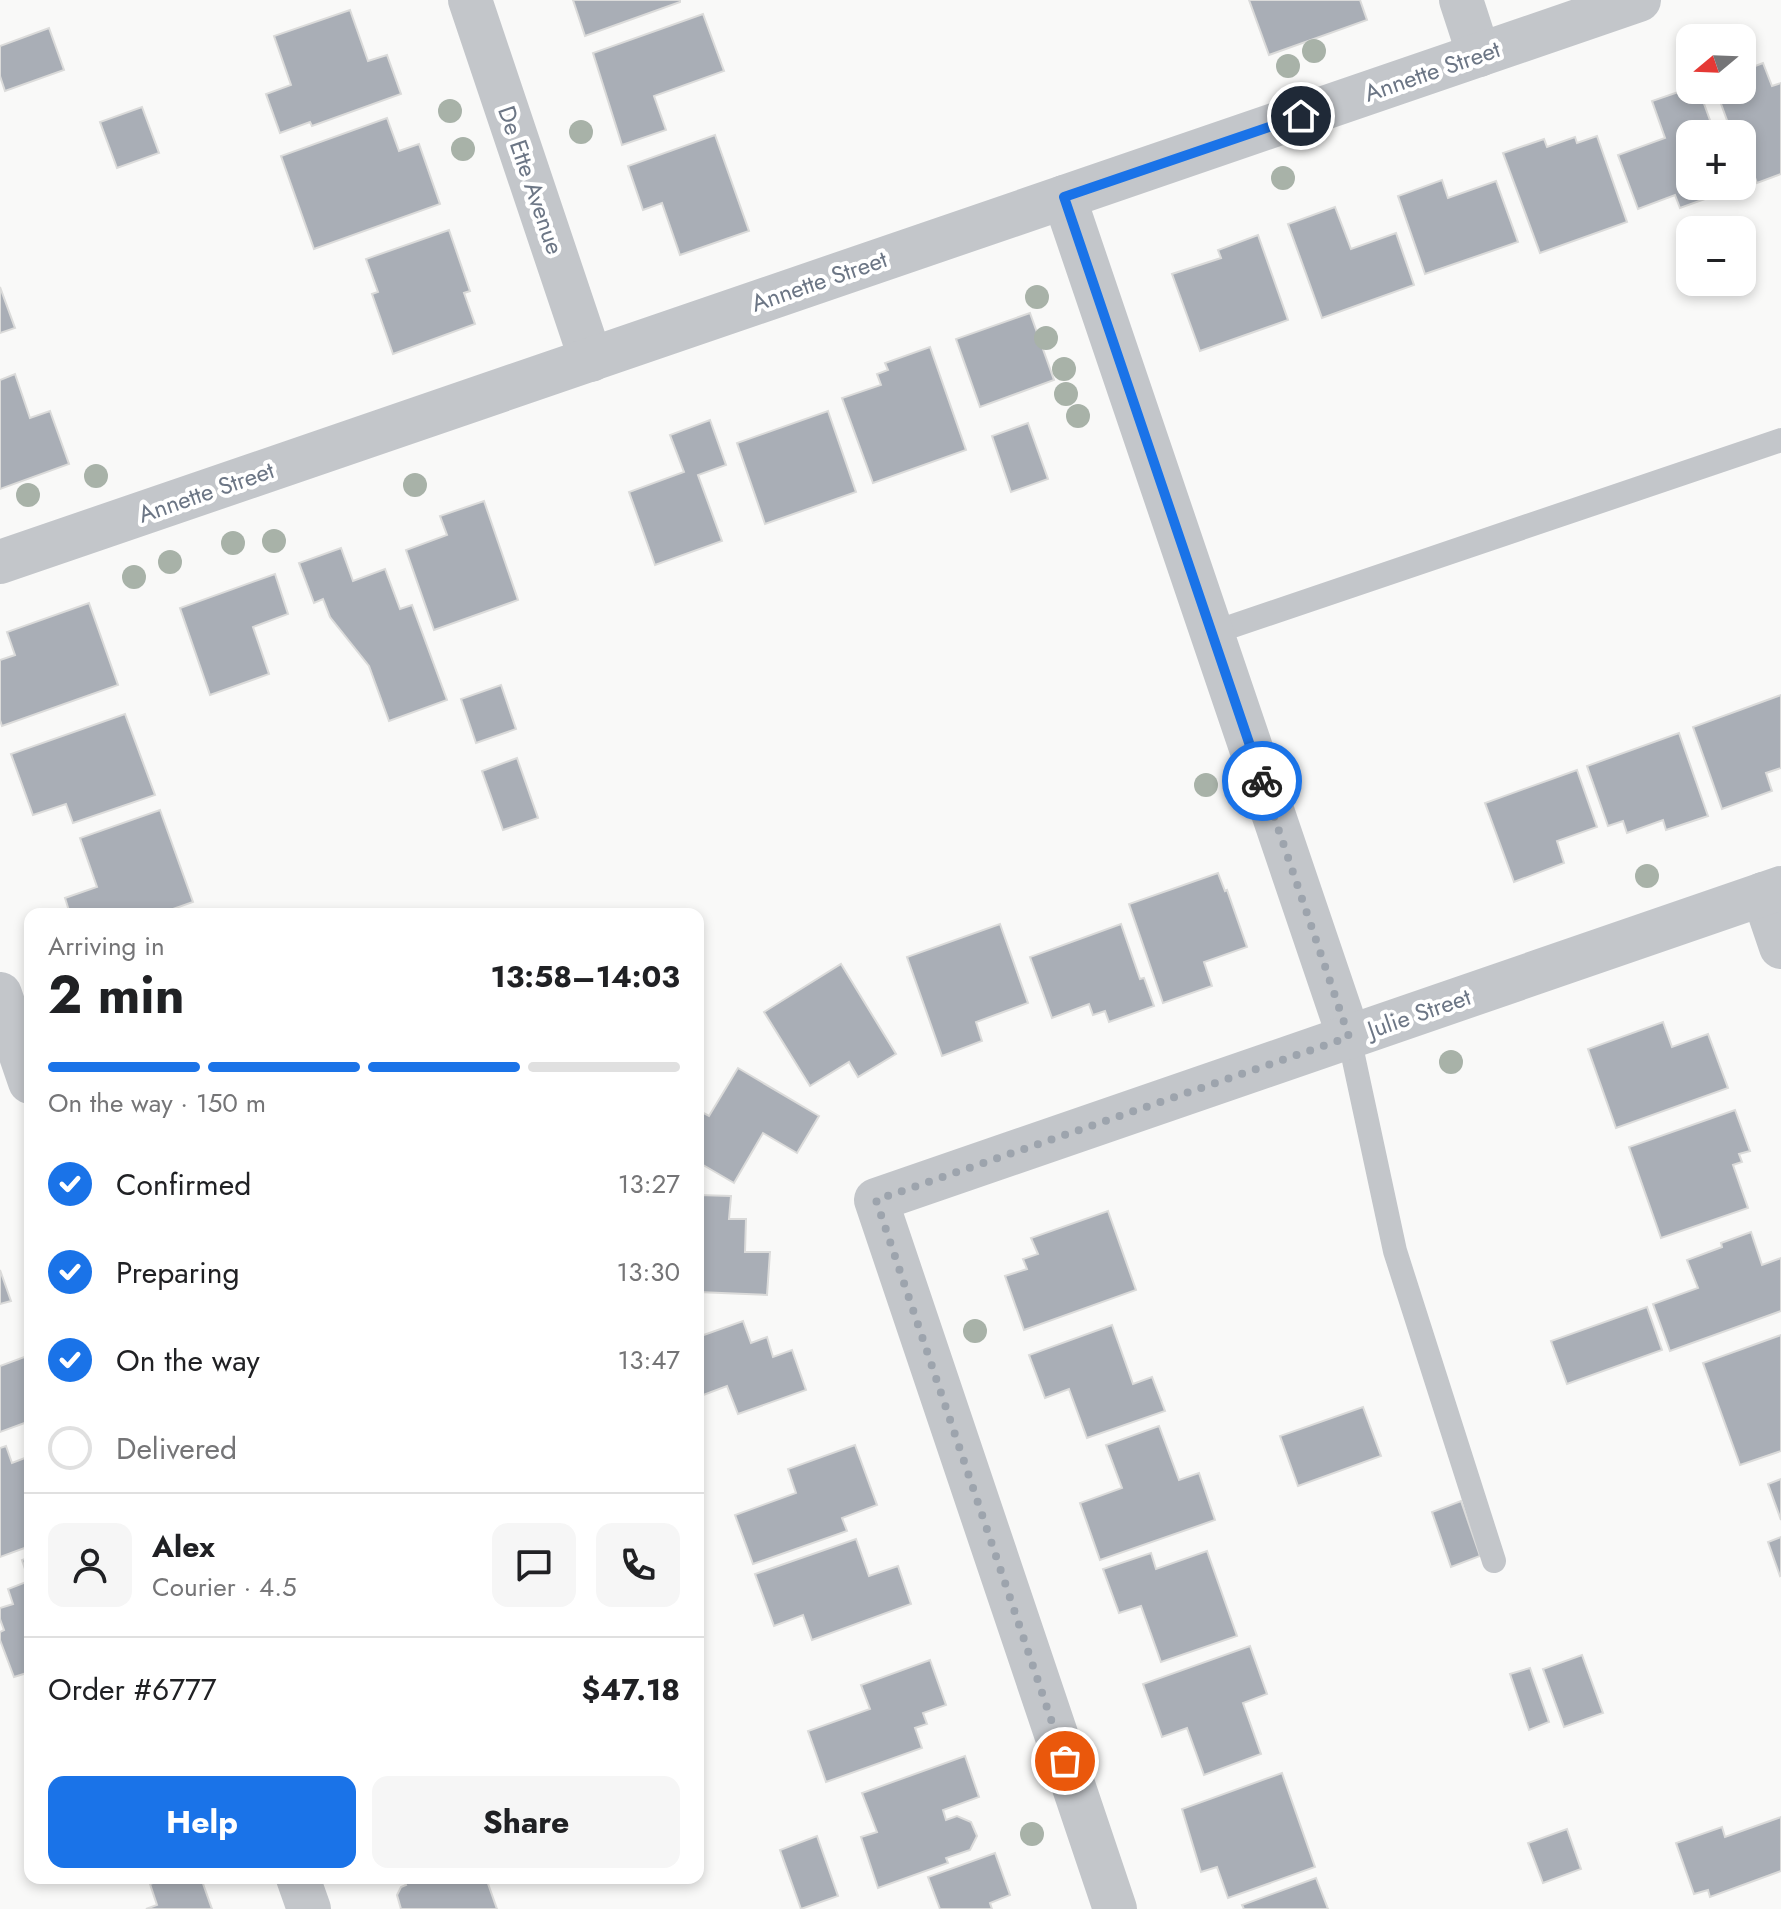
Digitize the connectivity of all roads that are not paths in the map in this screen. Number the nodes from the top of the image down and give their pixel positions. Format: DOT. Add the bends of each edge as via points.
graph roads {
  1 [pos="470,0"];
  2 [pos="1461,0"];
  3 [pos="1639,0"];
  4 [pos="1479,55"];
  5 [pos="1064,197"];
  6 [pos="591,360"];
  7 [pos="1781,440"];
  8 [pos="0,562"];
  9 [pos="1212,633"];
  10 [pos="1772,891"];
  11 [pos="1781,947"];
  12 [pos="0,994"];
  13 [pos="1349,1037"];
  14 [pos="24,1064"];
  15 [pos="1494,1561"];
  16 [pos="300,1884"];
  17 [pos="309,1909"];
  18 [pos="1115,1909"];
  1 -- 6 [label="street, De Ette Avenue"];
  2 -- 4 [label="street"];
  3 -- 4 [label="street, Annette Street"];
  4 -- 5 [label="street, Annette Street"];
  5 -- 6 [label="street, Annette Street"];
  5 -- 9 [label="street"];
  6 -- 8 [label="street, Annette Street"];
  7 -- 9 [label="lane"];
  9 -- 13 [label="street"];
  10 -- 11 [label="street"];
  10 -- 13 [label="street, Julie Street"];
  12 -- 14 [label="street"];
  13 -- 15 [label="lane" via="1395,1251"];
  13 -- 18 [label="street, Julie Street" via="876,1200"];
  16 -- 17 [label="street"];
}
